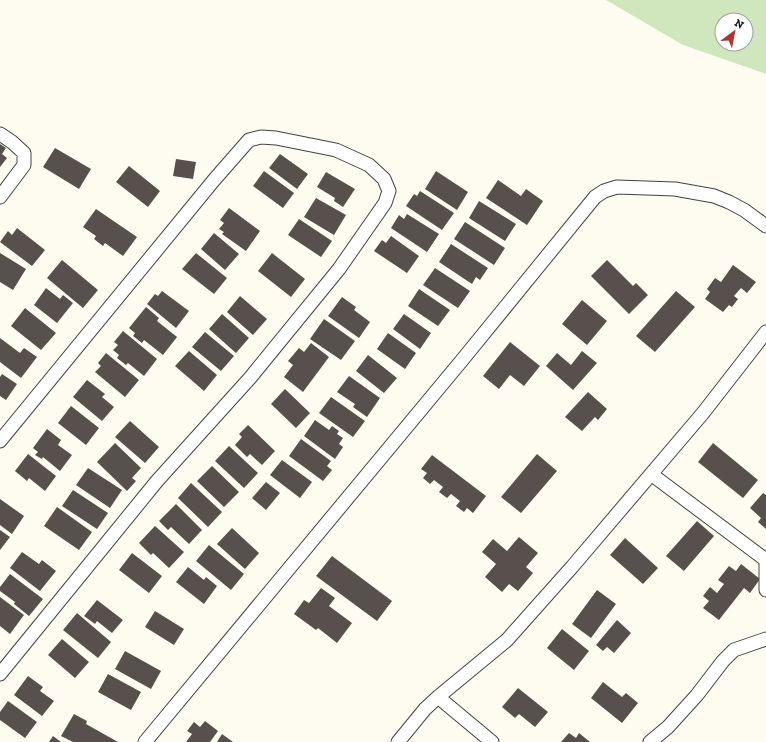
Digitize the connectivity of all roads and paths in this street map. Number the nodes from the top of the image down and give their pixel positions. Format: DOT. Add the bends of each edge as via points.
graph roads {
  1 [pos="0,134"];
  2 [pos="0,198"];
  3 [pos="766,226"];
  4 [pos="766,332"];
  5 [pos="0,441"];
  6 [pos="651,474"];
  7 [pos="766,560"];
  8 [pos="766,590"];
  9 [pos="766,639"];
  10 [pos="0,674"];
  11 [pos="438,697"];
  12 [pos="145,742"];
  13 [pos="398,742"];
  14 [pos="492,742"];
  15 [pos="650,742"];
  1 -- 2 [label="street" via="24,153 24,165"];
  3 -- 12 [label="street" via="729,202 714,196 675,189 617,187 595,197"];
  4 -- 6 [label="street" via="703,413"];
  5 -- 10 [label="street" via="250,140 261,137 276,138 336,150 369,165 384,179 389,190 385,203 339,269 250,378 158,481"];
  6 -- 7 [label="street"];
  6 -- 11 [label="street" via="507,640"];
  7 -- 8 [label="street"];
  9 -- 15 [label="street" via="734,650 668,727"];
  11 -- 13 [label="street"];
  11 -- 14 [label="street"];
}
